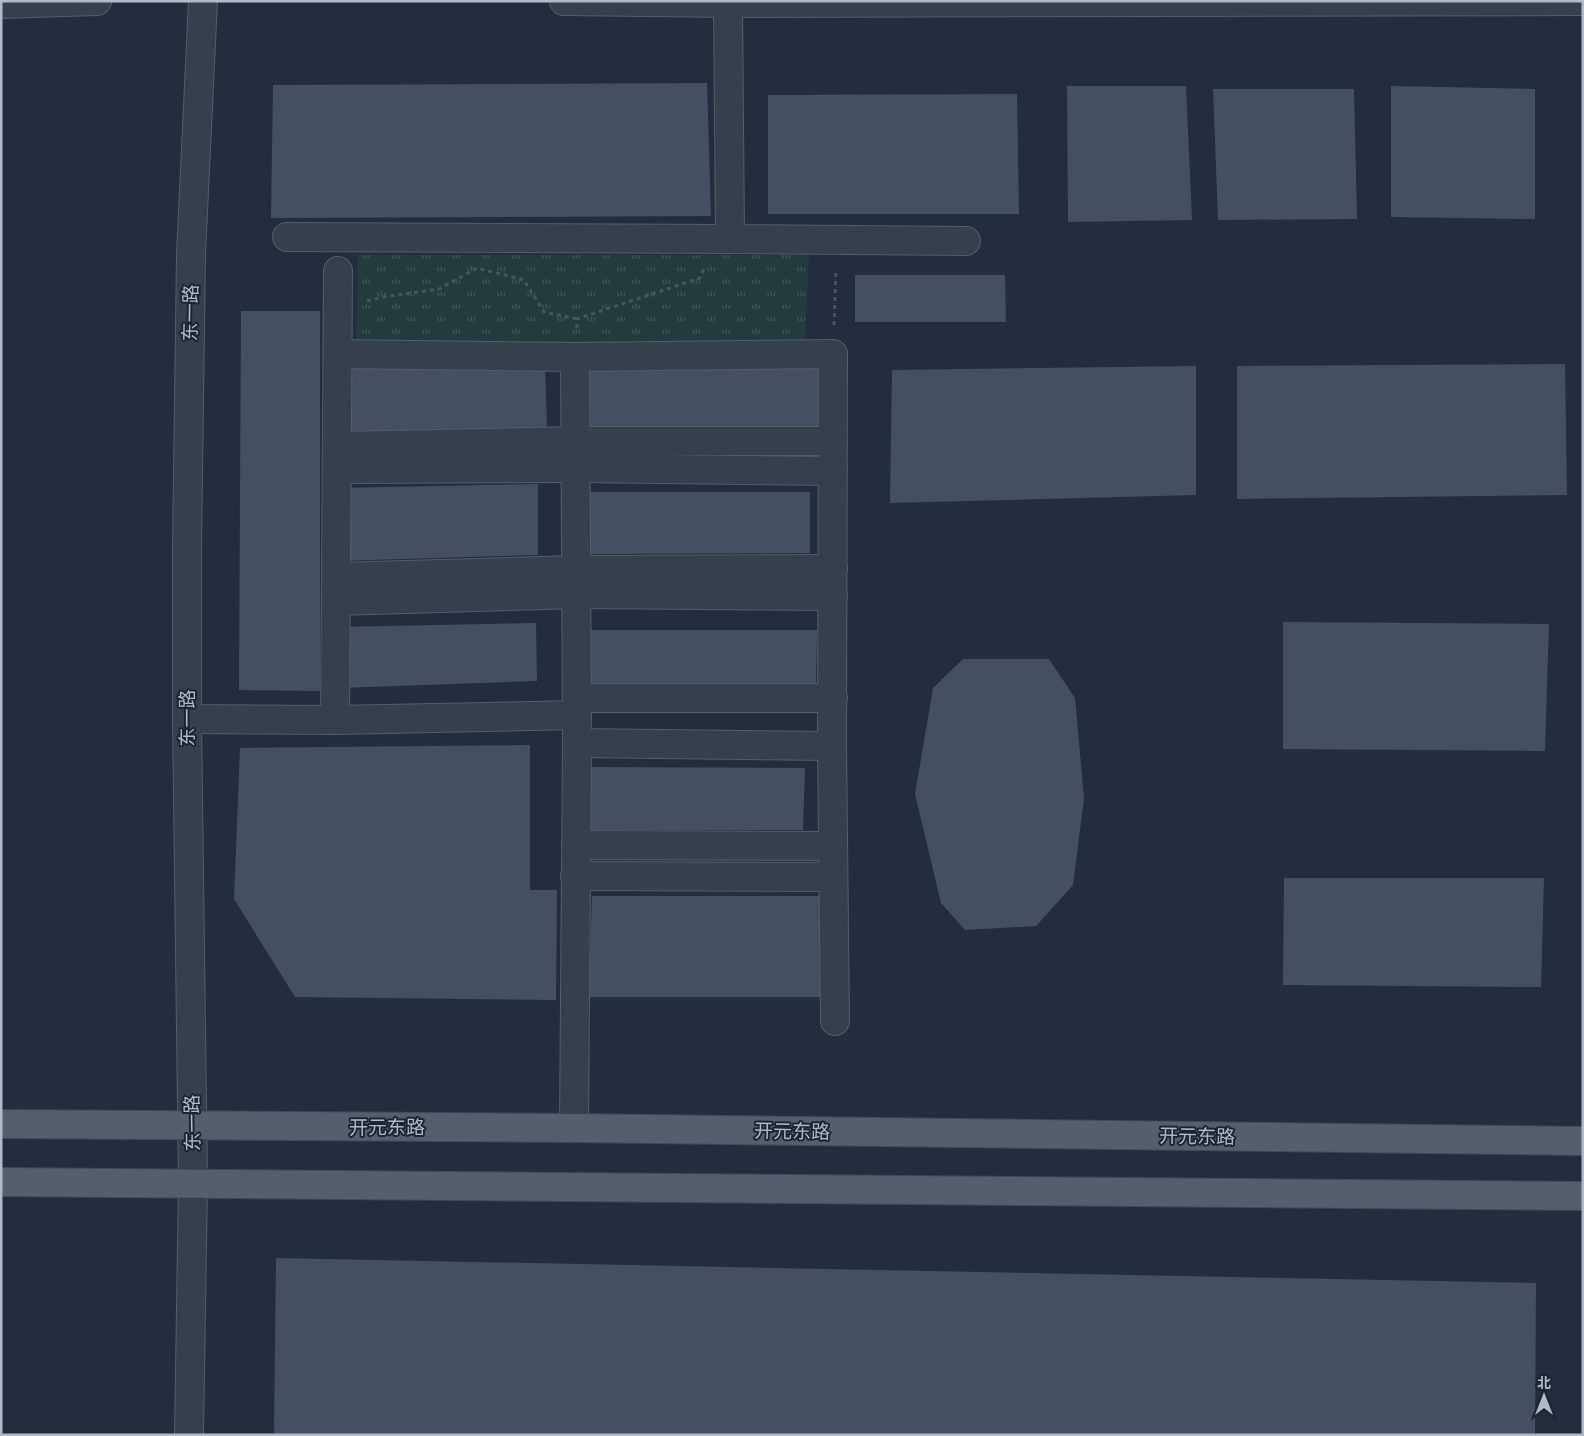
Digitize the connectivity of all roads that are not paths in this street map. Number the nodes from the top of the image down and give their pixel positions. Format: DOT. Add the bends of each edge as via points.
graph roads {
  1 [pos="97,1"];
  2 [pos="203,1"];
  3 [pos="564,1"];
  4 [pos="1583,1"];
  5 [pos="728,3"];
  6 [pos="1,4"];
  7 [pos="287,237"];
  8 [pos="724,239"];
  9 [pos="966,241"];
  10 [pos="338,271"];
  11 [pos="338,354"];
  12 [pos="575,356"];
  13 [pos="576,440"];
  14 [pos="833,440"];
  15 [pos="337,458"];
  16 [pos="576,468"];
  17 [pos="833,471"];
  18 [pos="833,569"];
  19 [pos="576,582"];
  20 [pos="336,589"];
  21 [pos="833,596"];
  22 [pos="833,698"];
  23 [pos="577,707"];
  24 [pos="187,719"];
  25 [pos="335,720"];
  26 [pos="577,743"];
  27 [pos="832,746"];
  28 [pos="576,845"];
  29 [pos="833,846"];
  30 [pos="575,876"];
  31 [pos="833,877"];
  32 [pos="835,1021"];
  33 [pos="1,1124"];
  34 [pos="192,1126"];
  35 [pos="574,1128"];
  36 [pos="1583,1141"];
  37 [pos="1,1182"];
  38 [pos="193,1183"];
  39 [pos="1583,1196"];
  40 [pos="189,1435"];
  1 -- 6 [label="street"];
  2 -- 24 [label="street, 东一路" via="191,254"];
  3 -- 5 [label="street"];
  4 -- 5 [label="street"];
  5 -- 8 [label="street"];
  7 -- 8 [label="street"];
  8 -- 9 [label="street"];
  10 -- 11 [label="street"];
  11 -- 12 [label="street"];
  11 -- 15 [label="street"];
  12 -- 13 [label="street"];
  12 -- 14 [label="street" via="833,354"];
  13 -- 14 [label="street"];
  13 -- 15 [label="street"];
  13 -- 16 [label="street"];
  14 -- 17 [label="street"];
  15 -- 16 [label="street"];
  15 -- 20 [label="street"];
  16 -- 17 [label="street"];
  16 -- 19 [label="street"];
  17 -- 18 [label="street"];
  18 -- 19 [label="street"];
  18 -- 21 [label="street"];
  19 -- 20 [label="street"];
  19 -- 21 [label="street"];
  19 -- 23 [label="street"];
  20 -- 25 [label="street"];
  21 -- 22 [label="street"];
  22 -- 23 [label="street"];
  22 -- 27 [label="street"];
  23 -- 25 [label="street"];
  23 -- 26 [label="street"];
  24 -- 25 [label="street"];
  24 -- 34 [label="street, 东一路"];
  26 -- 27 [label="street"];
  26 -- 28 [label="street"];
  27 -- 29 [label="street"];
  28 -- 29 [label="street"];
  28 -- 30 [label="street"];
  29 -- 31 [label="street"];
  30 -- 31 [label="street"];
  30 -- 35 [label="street"];
  31 -- 32 [label="street"];
  33 -- 34 [label="main road, 开元东路"];
  34 -- 35 [label="main road, 开元东路"];
  34 -- 38 [label="street, 东一路"];
  35 -- 36 [label="main road, 开元东路"];
  37 -- 38 [label="main road"];
  38 -- 39 [label="main road"];
  38 -- 40 [label="street, 东一路"];
}
